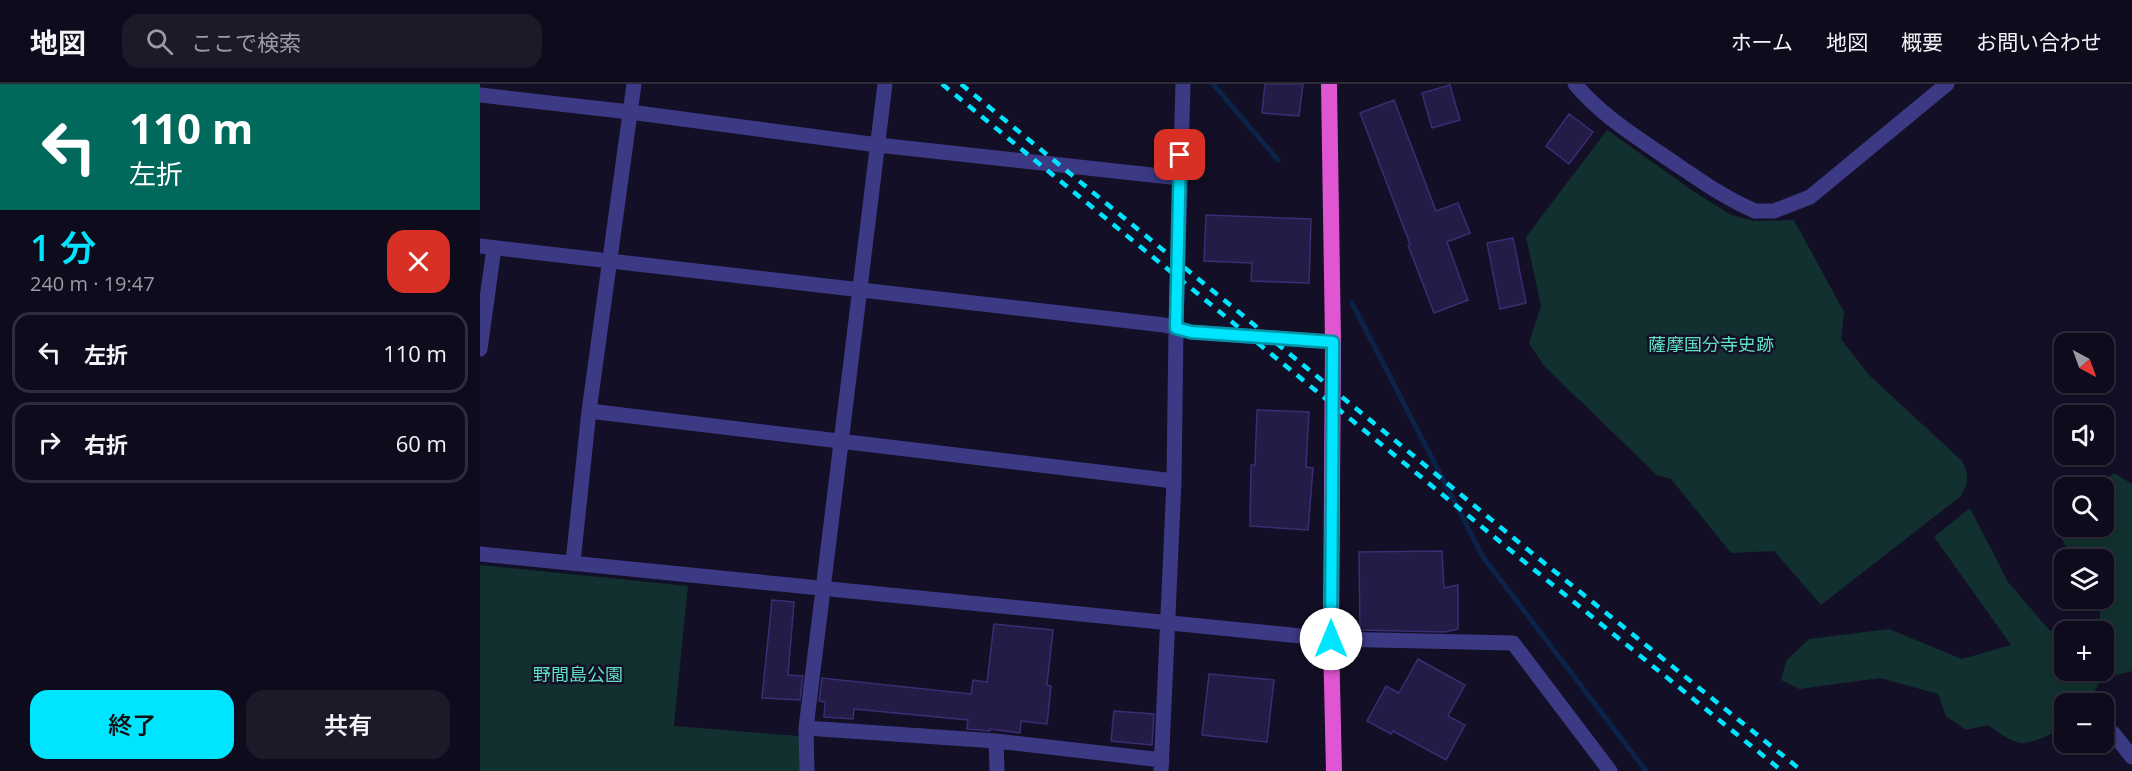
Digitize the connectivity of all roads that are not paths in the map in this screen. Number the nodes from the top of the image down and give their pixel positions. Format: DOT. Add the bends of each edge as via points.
graph roads {
  1 [pos="634,84"];
  2 [pos="885,84"];
  3 [pos="1183,84"];
  4 [pos="1329,84"];
  5 [pos="1575,84"];
  6 [pos="1947,84"];
  7 [pos="480,95"];
  8 [pos="630,112"];
  9 [pos="878,145"];
  10 [pos="1179,178"];
  11 [pos="487,247"];
  12 [pos="610,262"];
  13 [pos="860,291"];
  14 [pos="1176,328"];
  15 [pos="1333,342"];
  16 [pos="480,349"];
  17 [pos="589,411"];
  18 [pos="841,441"];
  19 [pos="1174,481"];
  20 [pos="480,554"];
  21 [pos="573,562"];
  22 [pos="825,587"];
  23 [pos="1170,622"];
  24 [pos="1331,639"];
  25 [pos="806,728"];
  26 [pos="2114,734"];
  27 [pos="996,741"];
  28 [pos="2132,758"];
  29 [pos="1162,765"];
  30 [pos="807,771"];
  31 [pos="997,771"];
  32 [pos="1334,771"];
  33 [pos="1610,771"];
  1 -- 8 [label="street"];
  2 -- 9 [label="street"];
  3 -- 10 [label="street"];
  4 -- 15 [label="highway"];
  5 -- 6 [label="street" via="1589,101 1622,127 1714,190 1755,211 1774,211 1810,197"];
  7 -- 8 [label="street"];
  8 -- 9 [label="street"];
  8 -- 12 [label="street"];
  9 -- 10 [label="street"];
  9 -- 13 [label="street"];
  10 -- 14 [label="street"];
  11 -- 12 [label="street"];
  11 -- 16 [label="street"];
  12 -- 13 [label="street"];
  12 -- 17 [label="street"];
  13 -- 14 [label="street"];
  13 -- 18 [label="street"];
  14 -- 15 [label="street"];
  14 -- 19 [label="street"];
  15 -- 24 [label="highway"];
  17 -- 18 [label="street"];
  17 -- 21 [label="street"];
  18 -- 19 [label="street"];
  18 -- 22 [label="street"];
  19 -- 23 [label="street"];
  20 -- 21 [label="street"];
  21 -- 22 [label="street"];
  22 -- 23 [label="street"];
  22 -- 25 [label="street"];
  23 -- 24 [label="street"];
  23 -- 29 [label="street"];
  24 -- 32 [label="highway"];
  24 -- 33 [label="street" via="1514,643"];
  25 -- 27 [label="street"];
  25 -- 30 [label="street"];
  26 -- 28 [label="street"];
  27 -- 29 [label="street"];
  27 -- 31 [label="street"];
}
